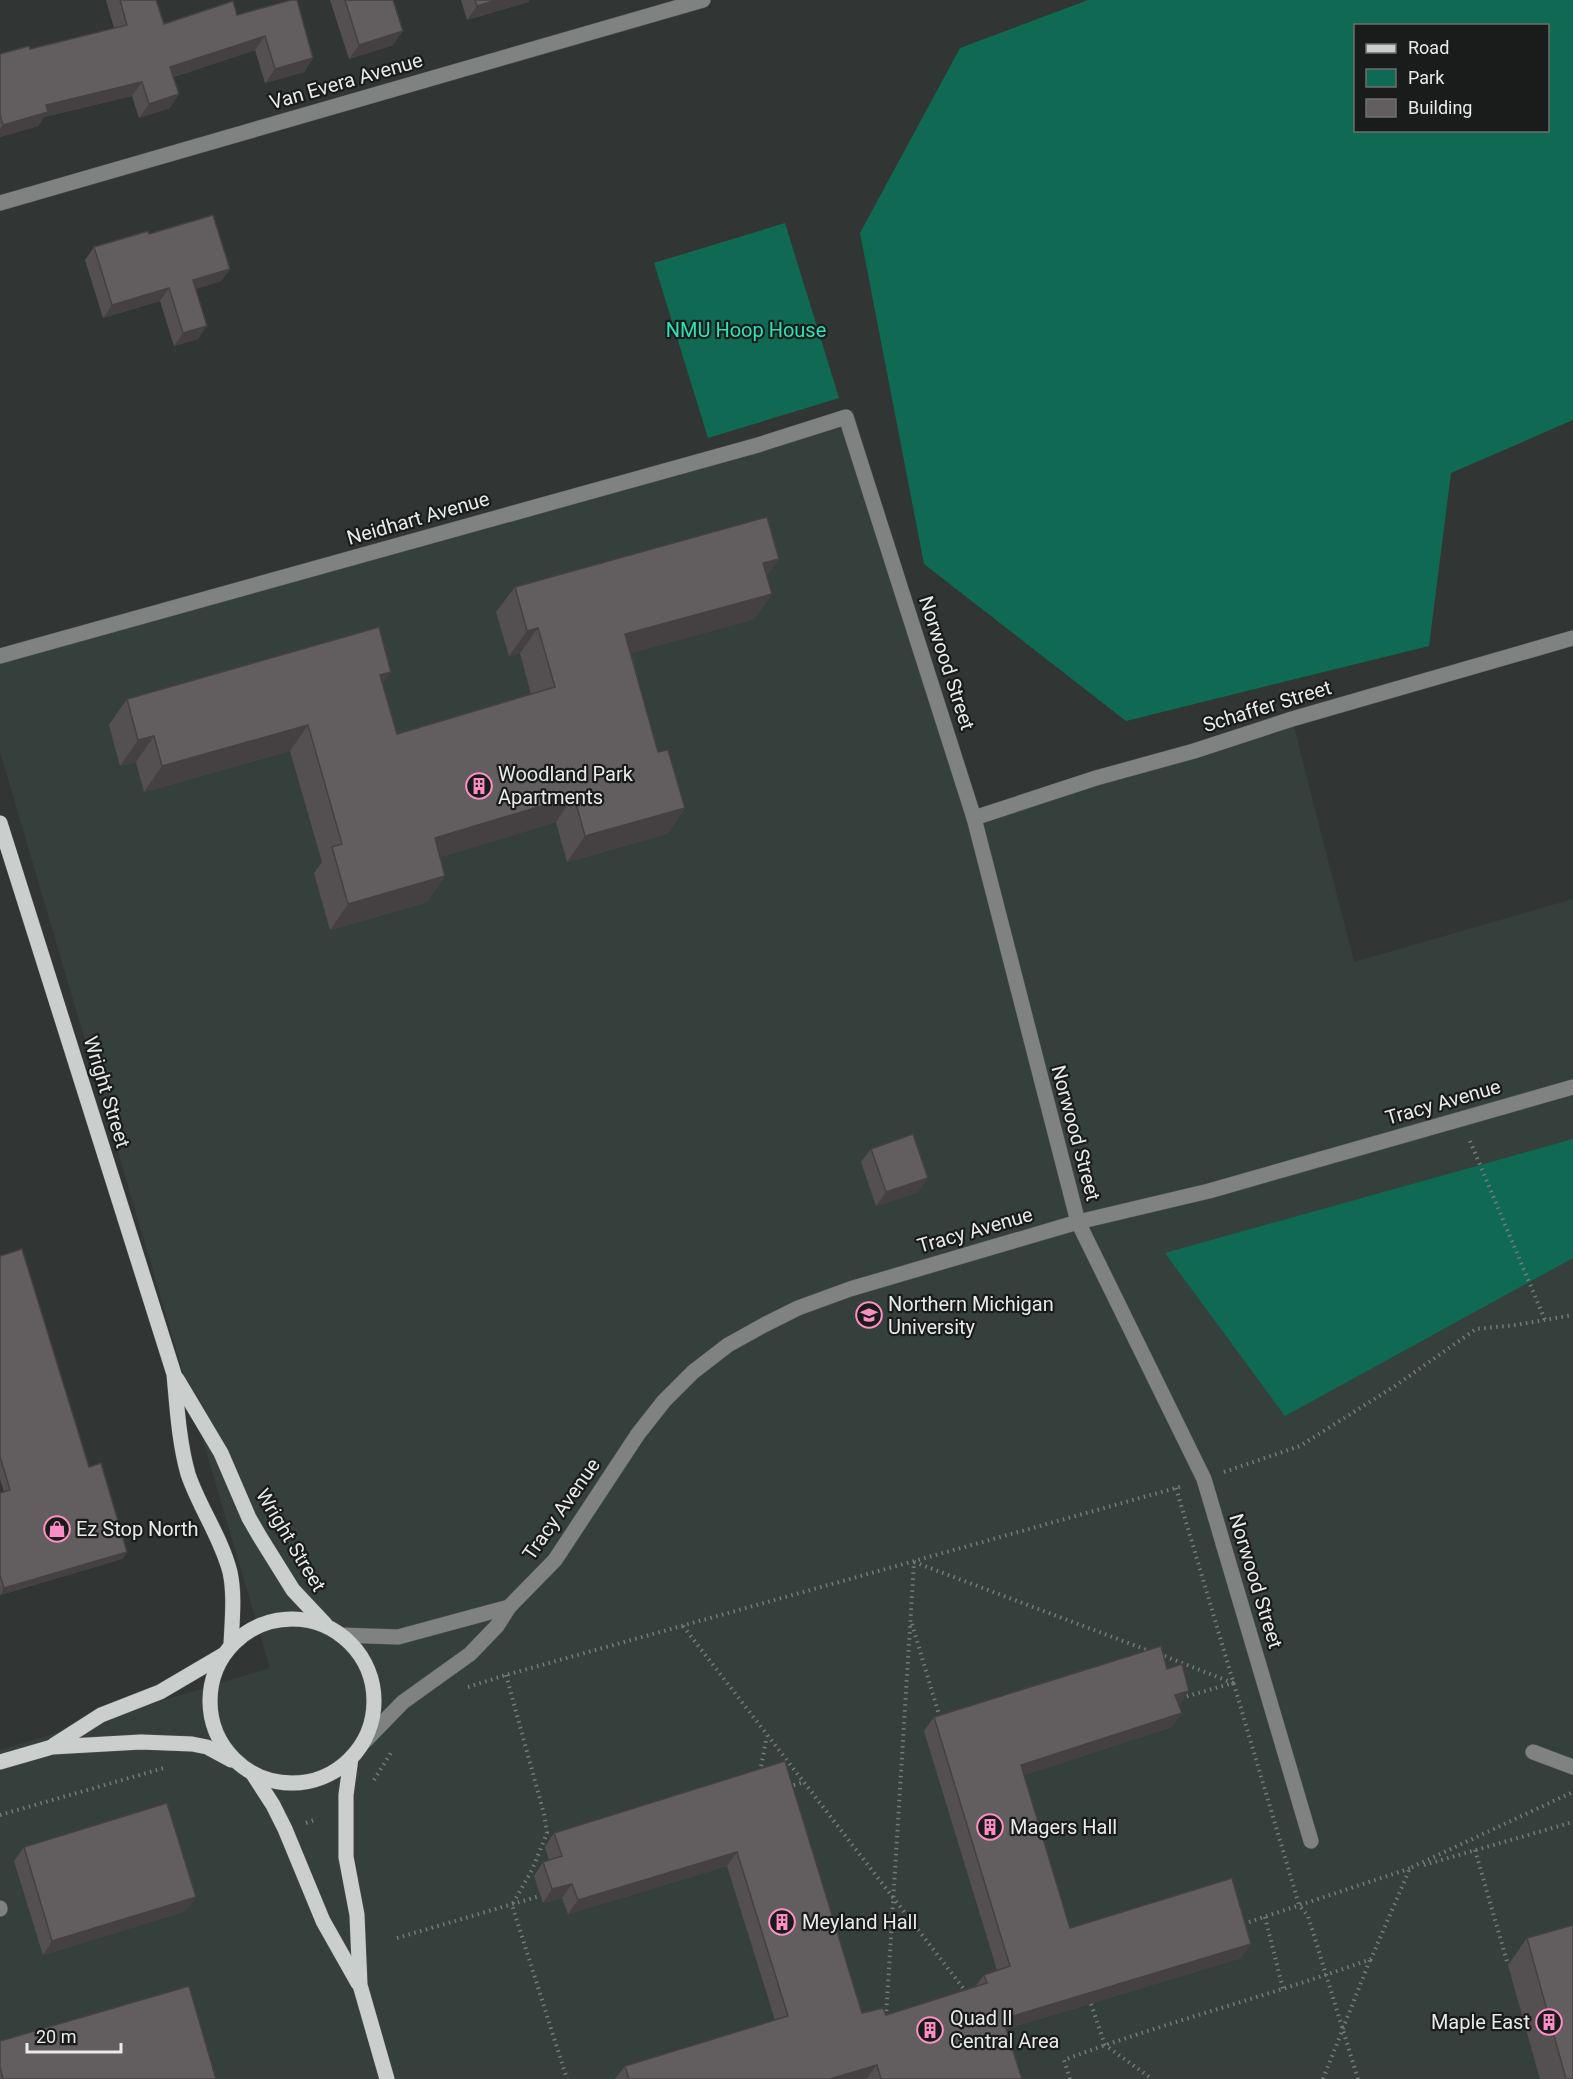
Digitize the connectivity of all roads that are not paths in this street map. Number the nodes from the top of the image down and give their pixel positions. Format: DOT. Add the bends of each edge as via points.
graph roads {
  1 [pos="704,0"];
  2 [pos="0,203"];
  3 [pos="846,417"];
  4 [pos="1573,638"];
  5 [pos="0,656"];
  6 [pos="974,818"];
  7 [pos="0,823"];
  8 [pos="1573,1088"];
  9 [pos="1078,1222"];
  10 [pos="174,1374"];
  11 [pos="509,1607"];
  12 [pos="334,1631"];
  13 [pos="227,1650"];
  14 [pos="363,1743"];
  15 [pos="52,1747"];
  16 [pos="1533,1752"];
  17 [pos="351,1758"];
  18 [pos="0,1762"];
  19 [pos="1573,1767"];
  20 [pos="248,1771"];
  21 [pos="1311,1841"];
  22 [pos="360,1985"];
  23 [pos="387,2079"];
  1 -- 2 [label="street, Van Evera Avenue"];
  3 -- 5 [label="street, Neidhart Avenue" via="758,445"];
  3 -- 6 [label="street, Norwood Street"];
  4 -- 6 [label="street, Schaffer Street" via="1292,719"];
  6 -- 9 [label="street, Norwood Street"];
  7 -- 10 [label="main road, Wright Street"];
  8 -- 9 [label="street, Tracy Avenue" via="1209,1191"];
  9 -- 11 [label="street, Tracy Avenue" via="850,1289 798,1308 728,1345 664,1401 555,1560"];
  9 -- 21 [label="street, Norwood Street" via="1204,1479"];
  10 -- 12 [label="main road, Wright Street" via="221,1453 260,1537 293,1590"];
  10 -- 13 [label="main road, Wright Street" via="184,1459 233,1588"];
  11 -- 12 [label="street" via="398,1637"];
  11 -- 14 [label="street, Tracy Avenue" via="482,1643 403,1701"];
  12 -- 13 [label="main road" via="302,1619 276,1620 251,1629"];
  12 -- 14 [label="main road" via="360,1653 374,1691 372,1718"];
  13 -- 15 [label="main road" via="160,1692 101,1715"];
  13 -- 20 [label="main road" via="213,1678 211,1718 218,1739"];
  14 -- 17 [label="main road"];
  15 -- 18 [label="main road"];
  15 -- 20 [label="main road" via="130,1742 192,1744 207,1747"];
  16 -- 19 [label="street"];
  17 -- 20 [label="main road" via="326,1777 301,1784 276,1782"];
  17 -- 22 [label="main road" via="346,1795 346,1857 357,1915"];
  20 -- 22 [label="main road" via="273,1805 323,1921"];
  22 -- 23 [label="main road"];
}
